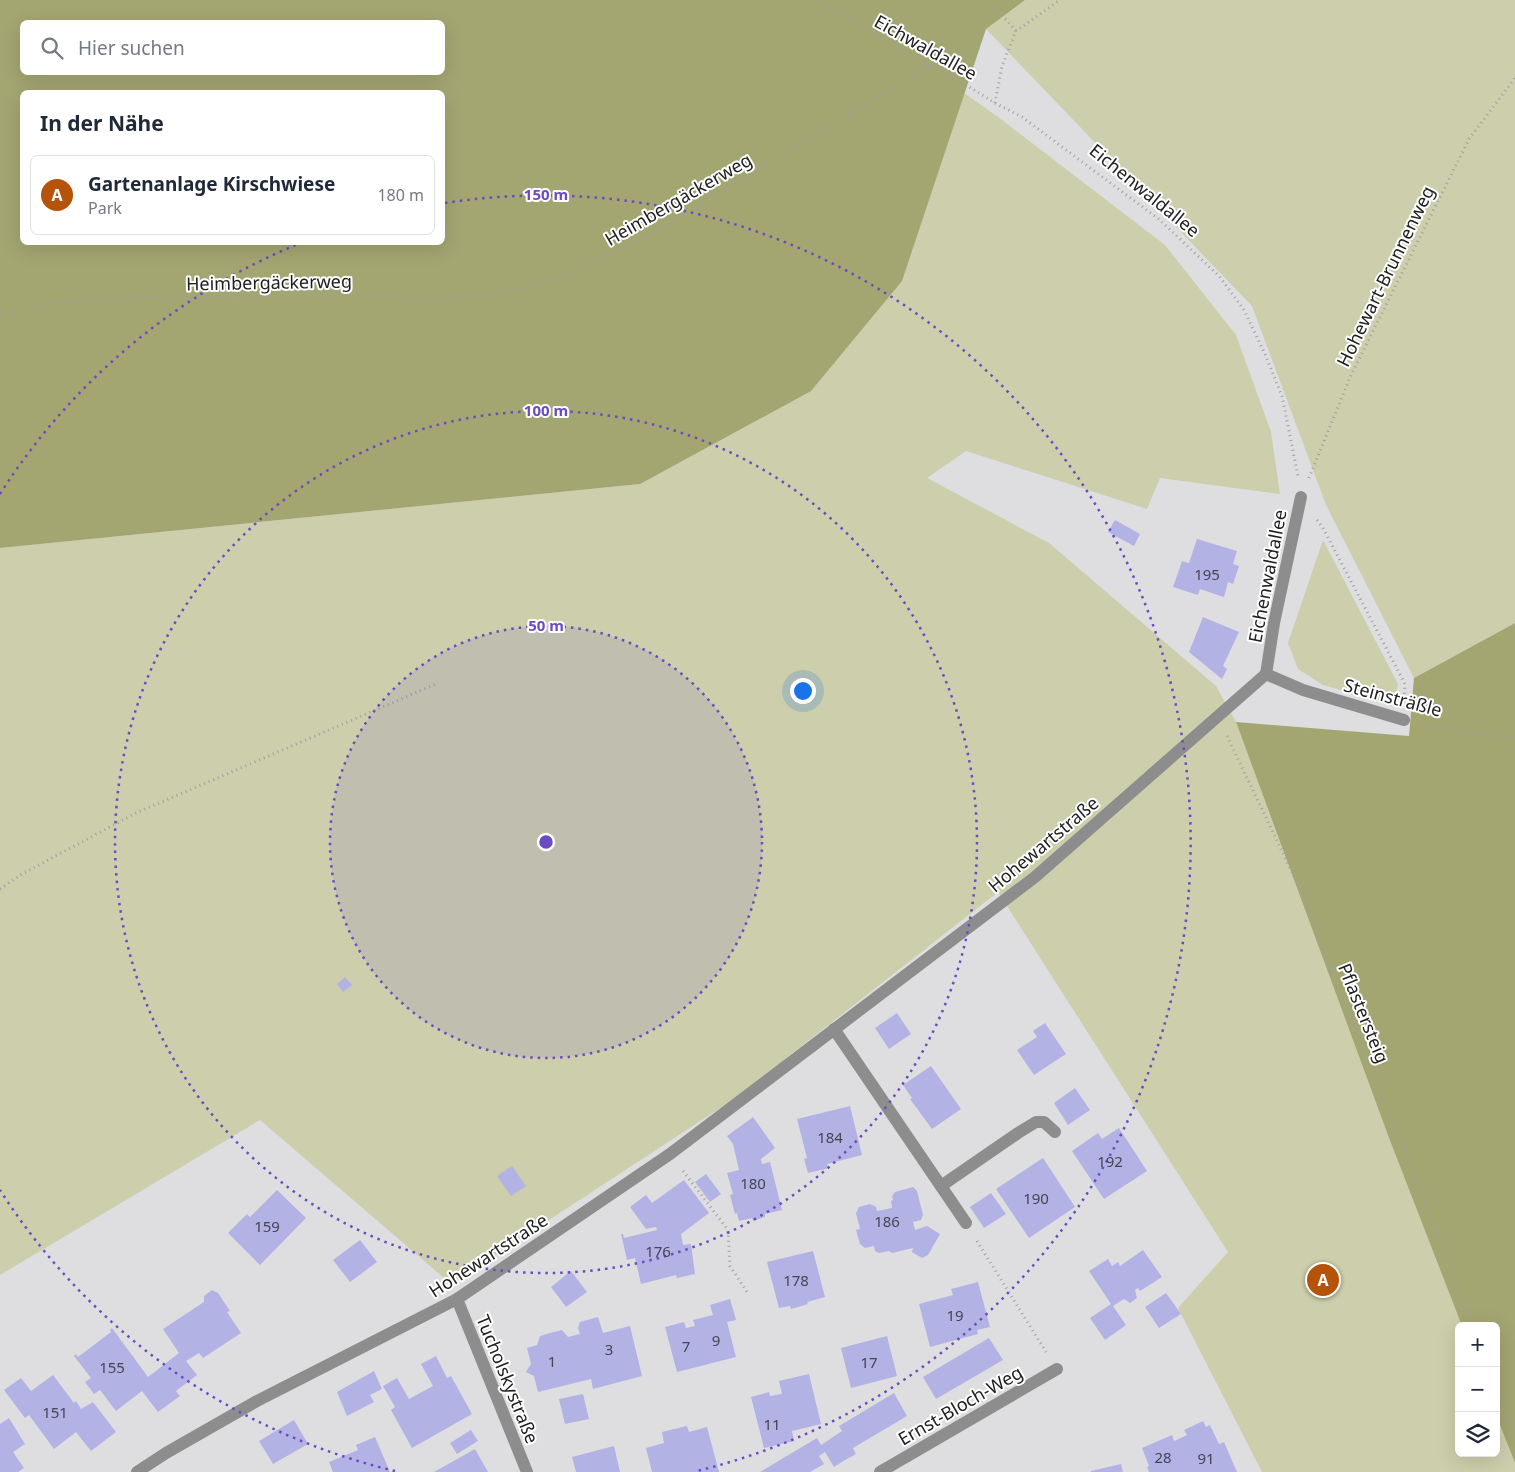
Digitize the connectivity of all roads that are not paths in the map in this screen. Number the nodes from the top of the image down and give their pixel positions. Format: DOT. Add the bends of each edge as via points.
graph roads {
  1 [pos="1301,497"];
  2 [pos="1266,674"];
  3 [pos="1404,720"];
  4 [pos="834,1029"];
  5 [pos="1055,1132"];
  6 [pos="941,1186"];
  7 [pos="966,1223"];
  8 [pos="457,1299"];
  9 [pos="1057,1369"];
  10 [pos="137,1472"];
  11 [pos="527,1472"];
  12 [pos="880,1472"];
  1 -- 2 [label="street, Eichenwaldallee"];
  2 -- 3 [label="street, Steinsträßle" via="1303,690"];
  2 -- 4 [label="street, Hohewartstraße" via="1035,877"];
  4 -- 6 [label="street"];
  4 -- 8 [label="street, Hohewartstraße" via="670,1154"];
  5 -- 6 [label="street" via="1044,1122 1036,1122"];
  6 -- 7 [label="street"];
  8 -- 10 [label="street, Hohewartstraße" via="257,1402"];
  8 -- 11 [label="street, Tucholskystraße"];
  9 -- 12 [label="street, Ernst-Bloch-Weg"];
}
